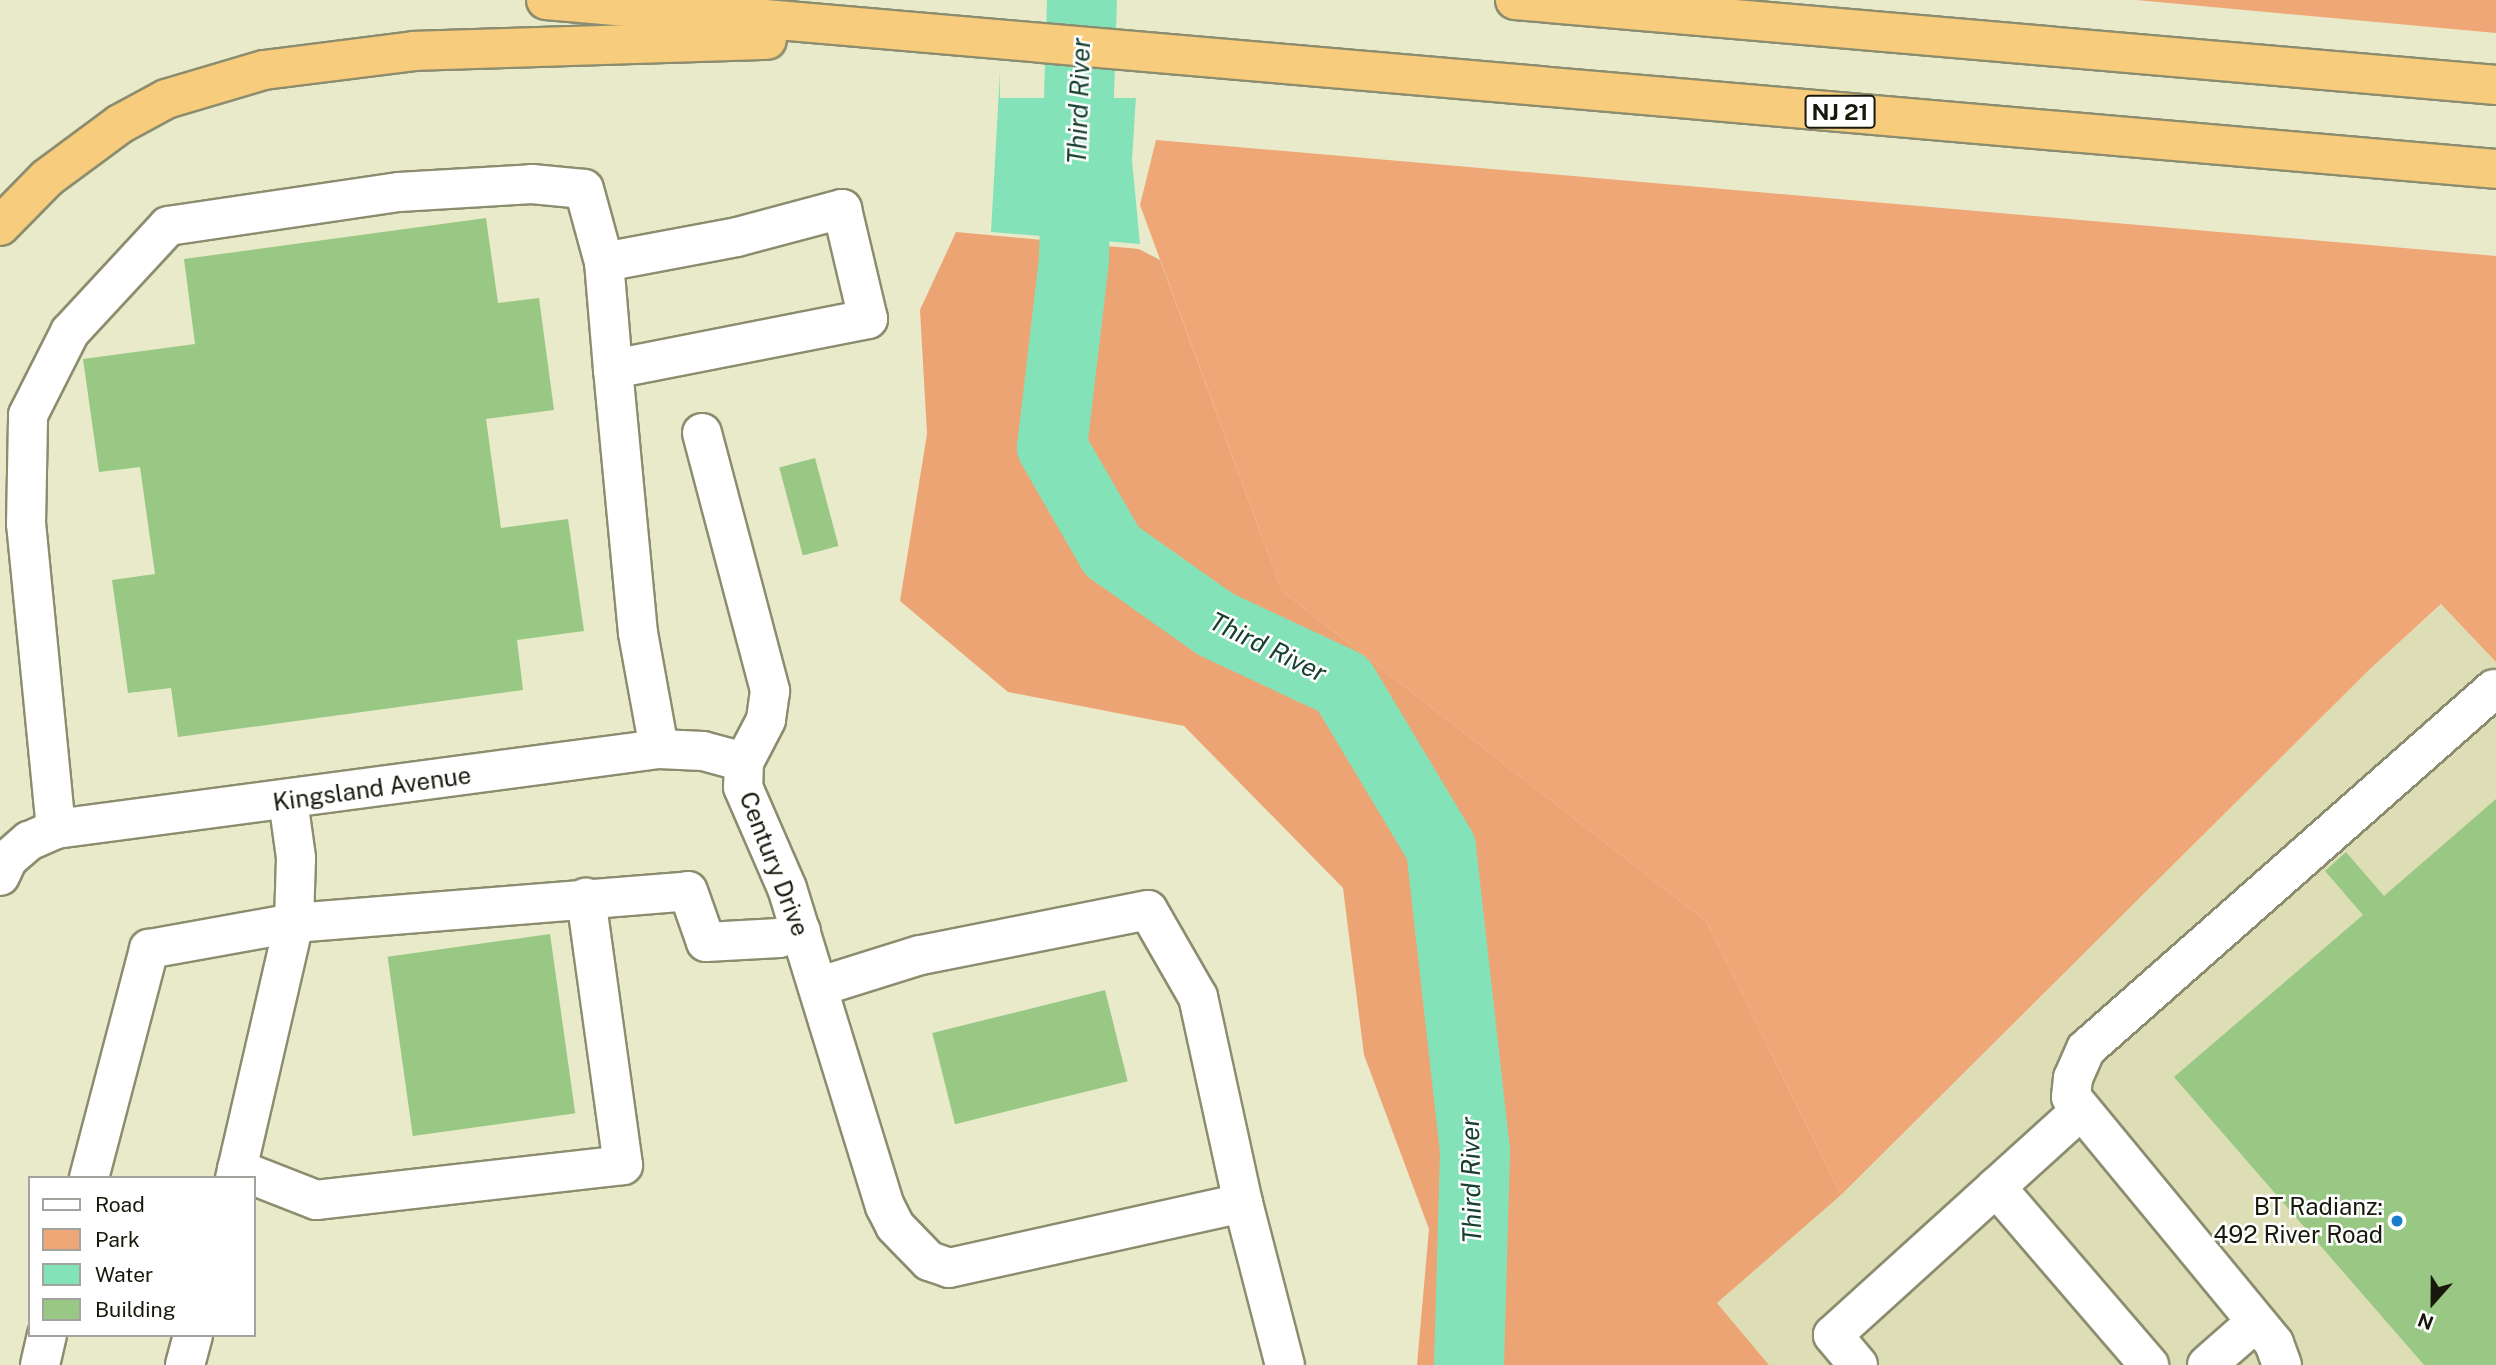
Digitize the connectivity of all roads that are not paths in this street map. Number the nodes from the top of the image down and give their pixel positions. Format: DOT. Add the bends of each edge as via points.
graph roads {
  1 [pos="546,0"];
  2 [pos="1515,0"];
  3 [pos="957,36"];
  4 [pos="2496,85"];
  5 [pos="2496,169"];
  6 [pos="0,226"];
  7 [pos="604,262"];
  8 [pos="613,369"];
  9 [pos="702,433"];
  10 [pos="2494,690"];
  11 [pos="659,749"];
  12 [pos="744,762"];
  13 [pos="288,800"];
  14 [pos="56,829"];
  15 [pos="4,868"];
  16 [pos="586,898"];
  17 [pos="294,923"];
  18 [pos="801,931"];
  19 [pos="818,987"];
  20 [pos="2081,1110"];
  21 [pos="236,1173"];
  22 [pos="90,1176"];
  23 [pos="256,1180"];
  24 [pos="1996,1188"];
  25 [pos="1243,1203"];
  26 [pos="2256,1322"];
  27 [pos="47,1337"];
  28 [pos="192,1337"];
  29 [pos="40,1365"];
  30 [pos="185,1365"];
  31 [pos="1285,1365"];
  32 [pos="1858,1365"];
  33 [pos="2149,1365"];
  34 [pos="2207,1365"];
  35 [pos="2281,1365"];
  1 -- 3 [label="highway, NJ 21"];
  2 -- 4 [label="highway"];
  3 -- 5 [label="highway, NJ 21"];
  3 -- 6 [label="highway" via="466,48 368,55 264,70 166,99 120,124 47,178"];
  7 -- 8 [label="street"];
  7 -- 8 [label="street" via="737,237 842,209 868,319"];
  7 -- 14 [label="street" via="584,189 532,184 398,192 168,226 70,331 28,415 26,524"];
  8 -- 11 [label="street" via="638,633"];
  9 -- 12 [label="street, Century Drive" via="769,691 766,720"];
  10 -- 20 [label="street" via="2087,1049 2073,1078 2071,1097"];
  11 -- 12 [label="street, Kingsland Avenue" via="703,751"];
  11 -- 13 [label="street, Kingsland Avenue"];
  12 -- 18 [label="street, Century Drive" via="741,774 748,803 780,870"];
  13 -- 14 [label="street, Kingsland Avenue"];
  13 -- 17 [label="street" via="296,858"];
  14 -- 15 [label="street, Kingsland Avenue" via="29,841"];
  16 -- 17 [label="street"];
  16 -- 18 [label="street" via="688,891 706,942 779,938"];
  16 -- 23 [label="street" via="623,1165 316,1200"];
  17 -- 21 [label="street"];
  17 -- 22 [label="street" via="149,949"];
  18 -- 19 [label="street, Century Drive"];
  19 -- 25 [label="street, Century Drive" via="885,1206 909,1245 929,1261 949,1268"];
  19 -- 25 [label="street" via="920,955 1148,910 1198,997"];
  20 -- 24 [label="street"];
  20 -- 26 [label="street"];
  24 -- 32 [label="street" via="1833,1335"];
  24 -- 33 [label="street"];
  25 -- 31 [label="street"];
  26 -- 34 [label="street"];
  26 -- 35 [label="street" via="2274,1343"];
  27 -- 29 [label="street"];
  28 -- 30 [label="street"];
}
